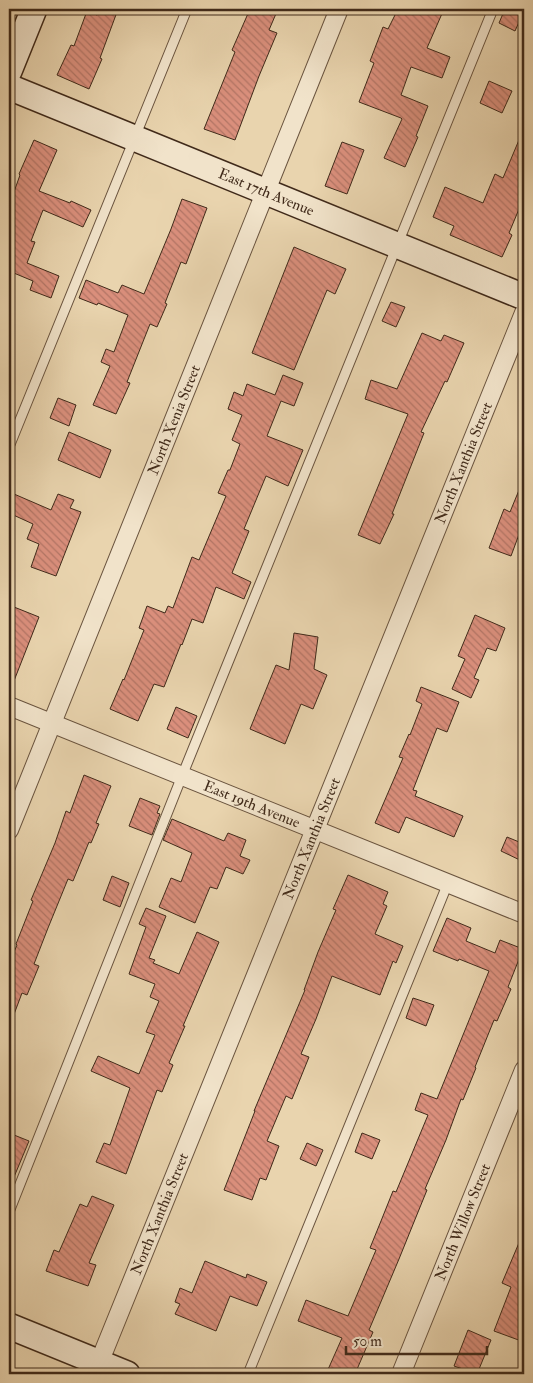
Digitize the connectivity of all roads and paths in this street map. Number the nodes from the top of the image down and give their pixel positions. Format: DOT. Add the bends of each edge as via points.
graph roads {
  1 [pos="34,9"];
  2 [pos="187,9"];
  3 [pos="340,9"];
  4 [pos="493,9"];
  5 [pos="9,71"];
  6 [pos="9,87"];
  7 [pos="134,139"];
  8 [pos="266,193"];
  9 [pos="397,246"];
  10 [pos="524,297"];
  11 [pos="524,313"];
  12 [pos="9,447"];
  13 [pos="9,706"];
  14 [pos="52,724"];
  15 [pos="182,776"];
  16 [pos="9,830"];
  17 [pos="316,830"];
  18 [pos="448,883"];
  19 [pos="524,914"];
  20 [pos="524,1070"];
  21 [pos="9,1212"];
  22 [pos="9,1326"];
  23 [pos="98,1369"];
  24 [pos="128,1374"];
  25 [pos="248,1374"];
  26 [pos="401,1374"];
  1 -- 5 [label="street"];
  2 -- 7 [label="lane"];
  3 -- 8 [label="street, North Xenia Street"];
  4 -- 9 [label="lane"];
  6 -- 7 [label="street, East 17th Avenue"];
  7 -- 8 [label="street, East 17th Avenue"];
  7 -- 12 [label="lane"];
  8 -- 9 [label="street, East 17th Avenue"];
  8 -- 14 [label="street, North Xenia Street"];
  9 -- 10 [label="street, East 17th Avenue"];
  9 -- 15 [label="lane"];
  11 -- 17 [label="street, North Xanthia Street"];
  13 -- 14 [label="street, East 19th Avenue"];
  14 -- 15 [label="street, East 19th Avenue"];
  14 -- 16 [label="street, North Xenia Street"];
  15 -- 17 [label="street, East 19th Avenue"];
  15 -- 21 [label="lane"];
  17 -- 18 [label="street, East 19th Avenue"];
  17 -- 23 [label="street, North Xanthia Street"];
  18 -- 19 [label="street, East 19th Avenue"];
  18 -- 25 [label="lane"];
  20 -- 26 [label="street, North Willow Street"];
  22 -- 23 [label="street"];
  23 -- 24 [label="street"];
}
